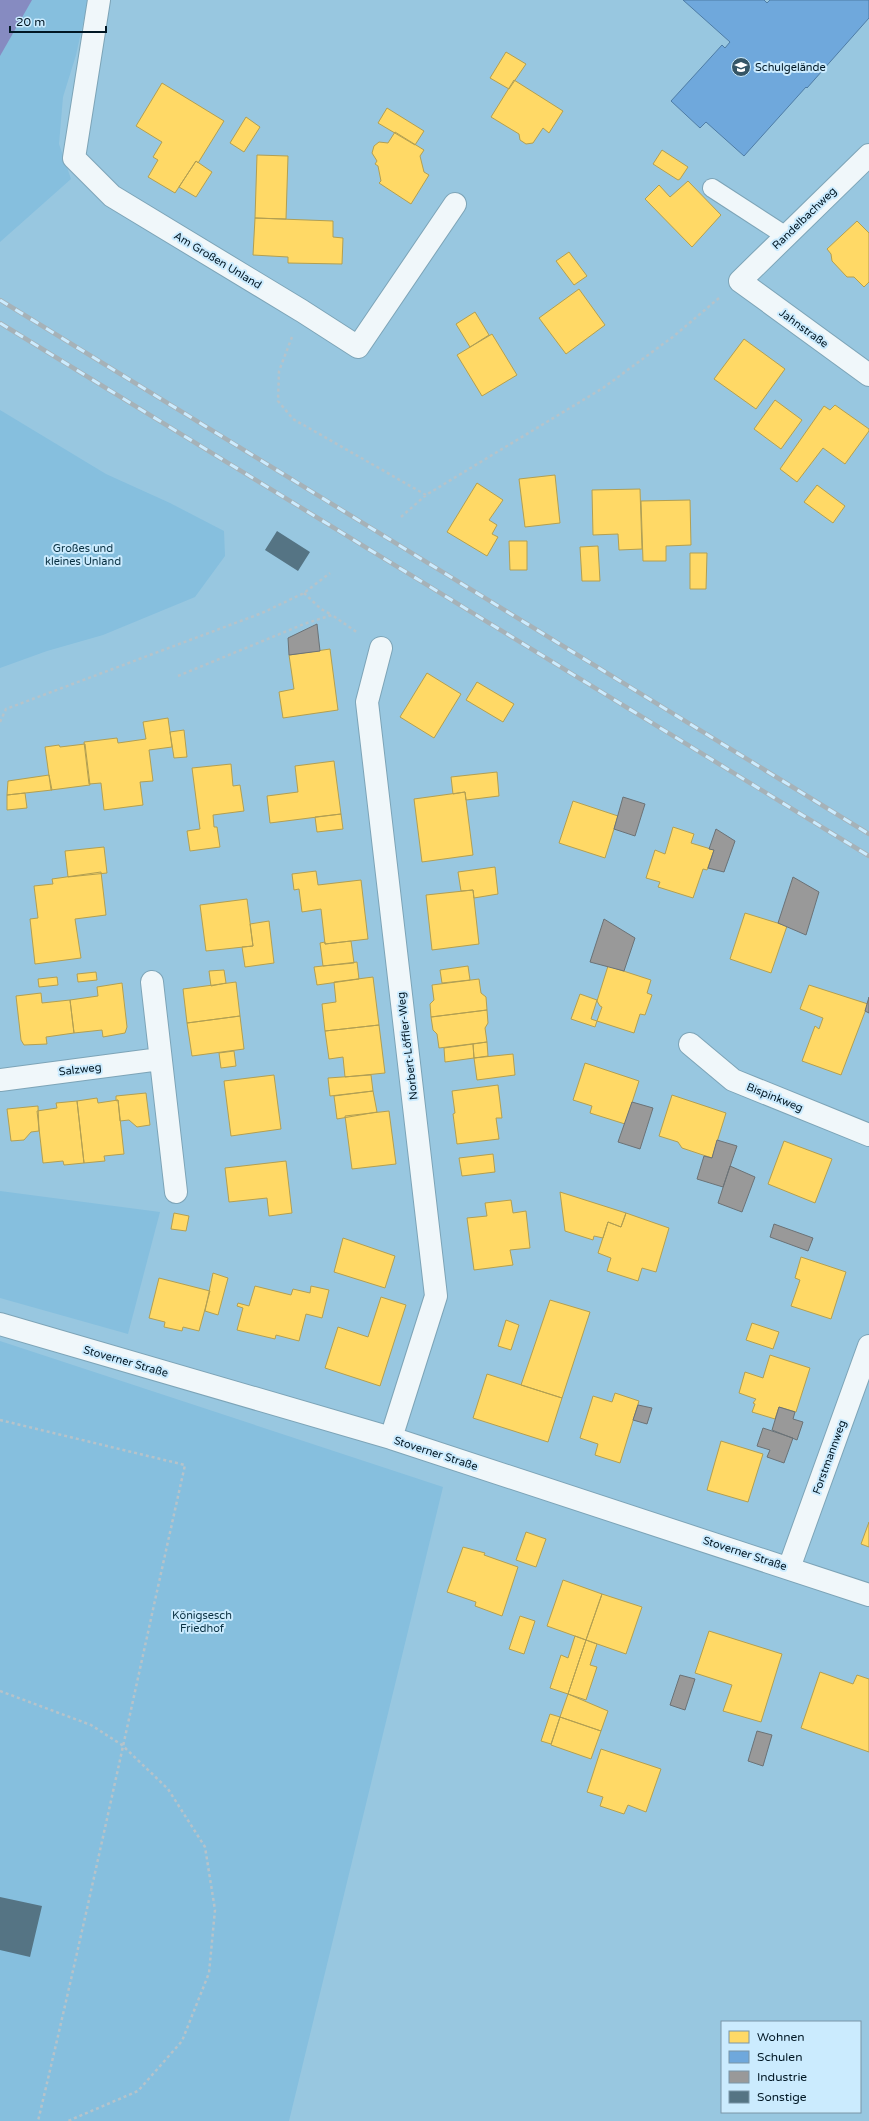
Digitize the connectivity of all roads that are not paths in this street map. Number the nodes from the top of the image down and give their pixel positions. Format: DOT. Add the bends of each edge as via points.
graph roads {
  1 [pos="99,0"];
  2 [pos="869,155"];
  3 [pos="712,188"];
  4 [pos="455,204"];
  5 [pos="786,236"];
  6 [pos="740,281"];
  7 [pos="869,375"];
  8 [pos="381,648"];
  9 [pos="152,982"];
  10 [pos="690,1044"];
  11 [pos="160,1059"];
  12 [pos="0,1080"];
  13 [pos="869,1135"];
  14 [pos="176,1192"];
  15 [pos="0,1324"];
  16 [pos="869,1346"];
  17 [pos="391,1438"];
  18 [pos="789,1568"];
  19 [pos="869,1595"];
  1 -- 4 [label="street, Am Großen Unland" via="74,158 112,196 358,347"];
  2 -- 5 [label="street, Randelbachweg"];
  3 -- 5 [label="lane"];
  5 -- 6 [label="street, Randelbachweg"];
  6 -- 7 [label="street, Jahnstraße"];
  8 -- 17 [label="street, Norbert-Löffler-Weg" via="367,702 436,1296"];
  9 -- 11 [label="street"];
  10 -- 13 [label="street, Bispinkweg" via="733,1080"];
  11 -- 12 [label="street, Salzweg"];
  11 -- 14 [label="street"];
  15 -- 17 [label="street, Stoverner Straße"];
  16 -- 18 [label="street, Forstmannweg"];
  17 -- 18 [label="street, Stoverner Straße"];
  18 -- 19 [label="street, Stoverner Straße"];
}
